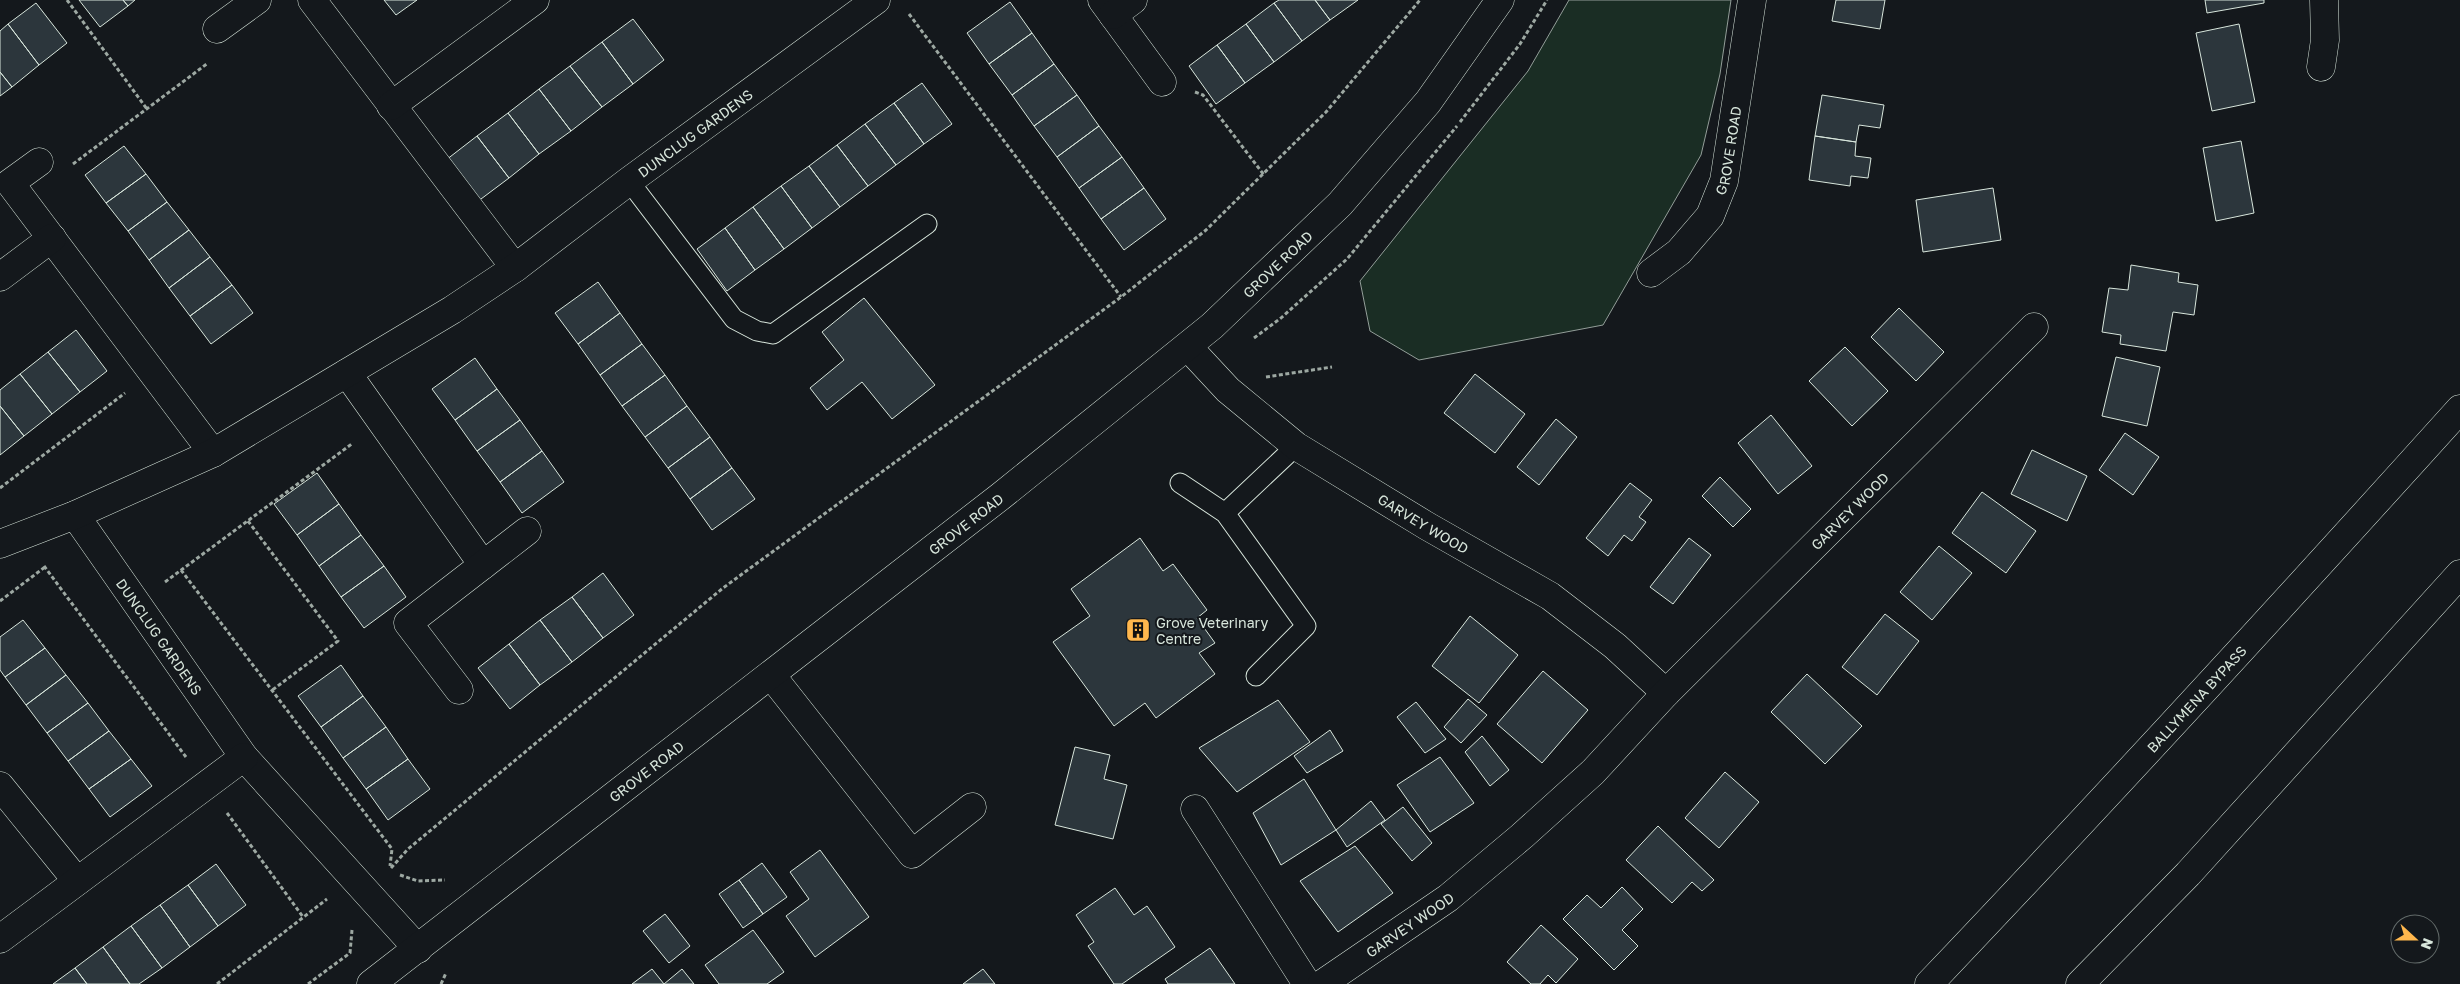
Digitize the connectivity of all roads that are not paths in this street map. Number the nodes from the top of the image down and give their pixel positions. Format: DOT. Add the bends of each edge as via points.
graph roads {
  1 [pos="257,0"];
  2 [pos="312,0"];
  3 [pos="535,0"];
  4 [pos="876,0"];
  5 [pos="1500,0"];
  6 [pos="1752,0"];
  7 [pos="2324,0"];
  8 [pos="1116,5"];
  9 [pos="218,29"];
  10 [pos="2322,67"];
  11 [pos="1162,82"];
  12 [pos="391,106"];
  13 [pos="39,162"];
  14 [pos="629,181"];
  15 [pos="927,224"];
  16 [pos="52,238"];
  17 [pos="515,268"];
  18 [pos="1651,272"];
  19 [pos="0,277"];
  20 [pos="2034,327"];
  21 [pos="1188,347"];
  22 [pos="347,373"];
  23 [pos="2460,409"];
  24 [pos="1296,446"];
  25 [pos="213,453"];
  26 [pos="1180,483"];
  27 [pos="1225,513"];
  28 [pos="75,515"];
  29 [pos="528,531"];
  30 [pos="10,540"];
  31 [pos="482,565"];
  32 [pos="2460,574"];
  33 [pos="772,675"];
  34 [pos="1256,676"];
  35 [pos="459,690"];
  36 [pos="1666,693"];
  37 [pos="244,756"];
  38 [pos="0,786"];
  39 [pos="972,807"];
  40 [pos="1195,809"];
  41 [pos="77,881"];
  42 [pos="0,939"];
  43 [pos="418,949"];
  44 [pos="371,984"];
  45 [pos="1307,984"];
  46 [pos="1322,984"];
  47 [pos="1929,984"];
  48 [pos="2080,984"];
  1 -- 9 [label="main road"];
  2 -- 12 [label="main road"];
  3 -- 12 [label="main road"];
  4 -- 14 [label="main road, DUNCLUG GARDENS"];
  5 -- 21 [label="main road, GROVE ROAD" via="1428,102 1340,204"];
  6 -- 18 [label="main road, GROVE ROAD" via="1724,181 1710,216 1679,252"];
  7 -- 10 [label="main road"];
  8 -- 11 [label="main road"];
  12 -- 17 [label="main road"];
  13 -- 16 [label="main road" via="10,183"];
  14 -- 15 [label="lane" via="722,305 734,319 757,332 773,334"];
  14 -- 17 [label="main road, DUNCLUG GARDENS"];
  16 -- 19 [label="main road"];
  16 -- 25 [label="main road"];
  17 -- 22 [label="main road, DUNCLUG GARDENS"];
  20 -- 36 [label="main road, GARVEY WOOD"];
  21 -- 24 [label="main road, GARVEY WOOD" via="1228,390"];
  21 -- 33 [label="main road, GROVE ROAD"];
  22 -- 25 [label="main road, DUNCLUG GARDENS"];
  22 -- 31 [label="main road"];
  23 -- 47 [label="main road, BALLYMENA BYPASS" via="2081,825"];
  24 -- 27 [label="lane"];
  24 -- 36 [label="main road, GARVEY WOOD" via="1426,526 1550,596 1616,646"];
  25 -- 28 [label="main road, DUNCLUG GARDENS"];
  26 -- 27 [label="lane"];
  27 -- 34 [label="lane" via="1306,626"];
  28 -- 30 [label="main road, DUNCLUG GARDENS"];
  28 -- 37 [label="main road, DUNCLUG GARDENS"];
  29 -- 31 [label="main road"];
  31 -- 35 [label="main road" via="408,623"];
  32 -- 48 [label="main road" via="2188,874"];
  33 -- 39 [label="main road" via="912,854"];
  33 -- 43 [label="main road, GROVE ROAD"];
  36 -- 46 [label="main road, GARVEY WOOD" via="1593,772 1522,836 1448,898"];
  37 -- 41 [label="main road"];
  37 -- 43 [label="main road, DUNCLUG GARDENS"];
  38 -- 41 [label="main road"];
  40 -- 45 [label="main road"];
  41 -- 42 [label="main road"];
  43 -- 44 [label="main road, GROVE ROAD"];
}
